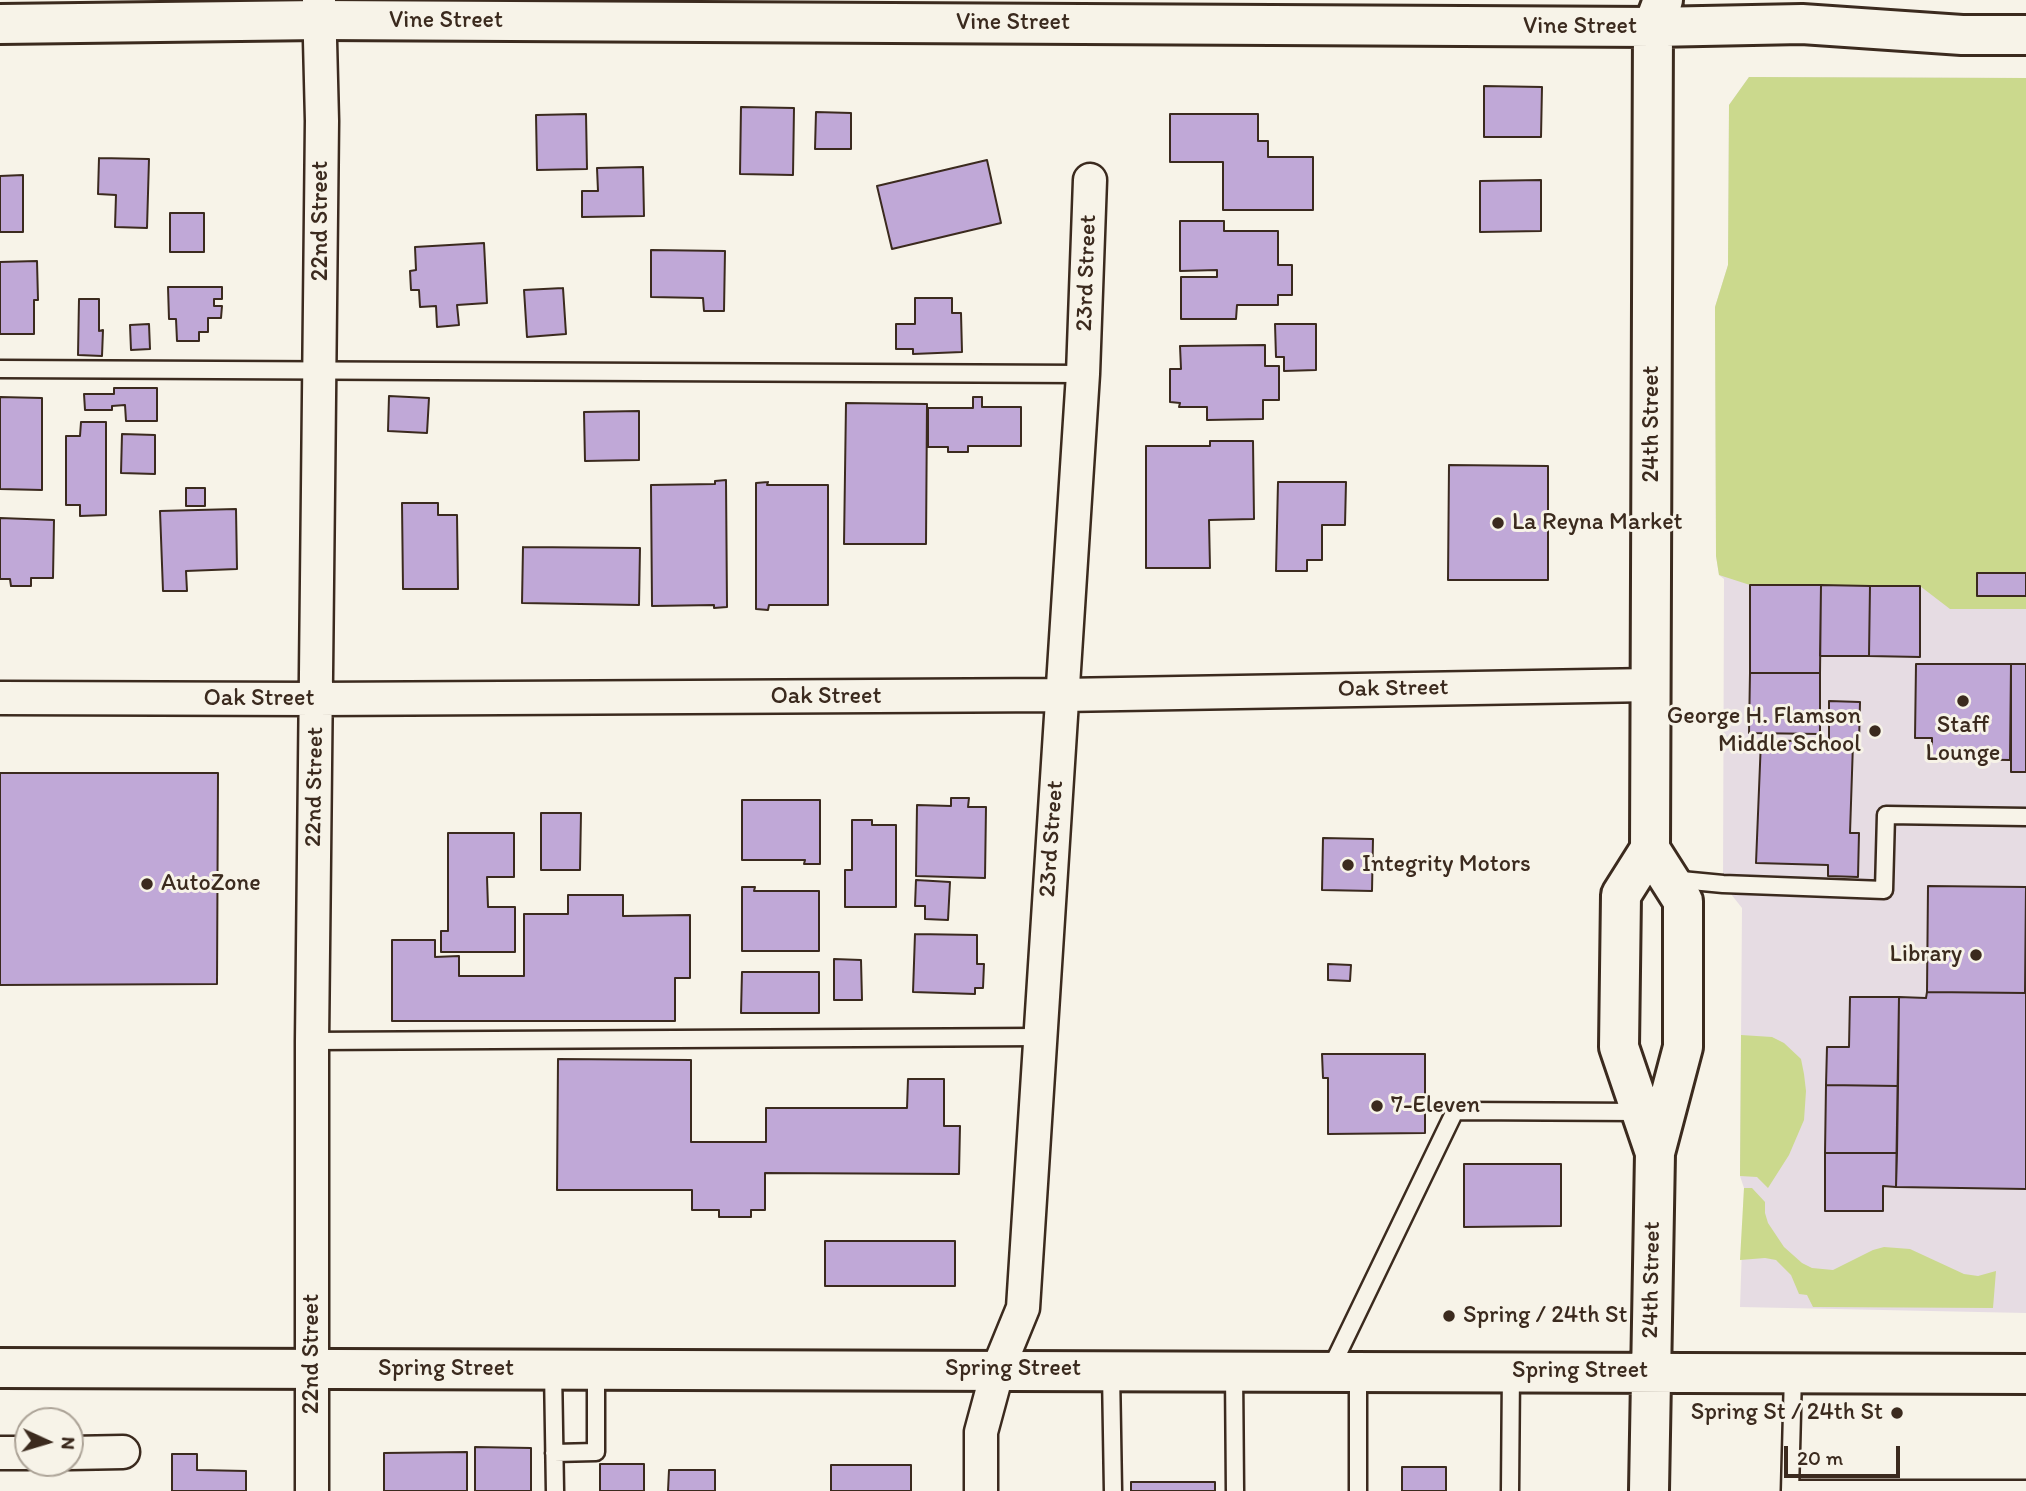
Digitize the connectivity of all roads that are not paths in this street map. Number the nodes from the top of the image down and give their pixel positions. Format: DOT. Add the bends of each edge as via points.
graph roads {
  1 [pos="320,10"];
  2 [pos="1658,14"];
  3 [pos="0,24"];
  4 [pos="2026,35"];
  5 [pos="1090,180"];
  6 [pos="0,369"];
  7 [pos="320,369"];
  8 [pos="1083,374"];
  9 [pos="1651,685"];
  10 [pos="1062,695"];
  11 [pos="0,698"];
  12 [pos="316,699"];
  13 [pos="2026,817"];
  14 [pos="1659,864"];
  15 [pos="1039,1037"];
  16 [pos="312,1041"];
  17 [pos="1641,1112"];
  18 [pos="1655,1153"];
  19 [pos="0,1368"];
  20 [pos="312,1369"];
  21 [pos="553,1369"];
  22 [pos="596,1369"];
  23 [pos="998,1369"];
  24 [pos="1111,1370"];
  25 [pos="1234,1370"];
  26 [pos="1344,1371"];
  27 [pos="1511,1371"];
  28 [pos="1650,1371"];
  29 [pos="1793,1373"];
  30 [pos="2026,1374"];
  31 [pos="124,1452"];
  32 [pos="84,1453"];
  33 [pos="554,1453"];
  34 [pos="2026,1489"];
  35 [pos="1790,1490"];
  36 [pos="312,1491"];
  37 [pos="555,1491"];
  38 [pos="981,1491"];
  39 [pos="1113,1491"];
  40 [pos="1236,1491"];
  41 [pos="1358,1491"];
  42 [pos="1510,1491"];
  43 [pos="1649,1491"];
  1 -- 2 [label="main road, Vine Street"];
  1 -- 3 [label="main road, Vine Street"];
  1 -- 7 [label="street, 22nd Street"];
  2 -- 4 [label="main road, Vine Street" via="1962,35"];
  2 -- 9 [label="main road, 24th Street"];
  5 -- 8 [label="street, 23rd Street"];
  6 -- 7 [label="lane"];
  7 -- 8 [label="lane"];
  7 -- 12 [label="street, 22nd Street"];
  8 -- 10 [label="street, 23rd Street"];
  9 -- 10 [label="street, Oak Street"];
  9 -- 14 [label="main road, 24th Street"];
  10 -- 12 [label="street, Oak Street"];
  10 -- 15 [label="street, 23rd Street"];
  11 -- 12 [label="street, Oak Street"];
  12 -- 16 [label="street, 22nd Street"];
  13 -- 14 [label="lane" via="1886,816 1884,890 1723,884"];
  14 -- 17 [label="main road, 24th Street" via="1620,895 1619,1047"];
  14 -- 18 [label="main road, 24th Street" via="1682,901 1683,1047"];
  15 -- 16 [label="lane"];
  15 -- 23 [label="street, 23rd Street" via="1023,1308"];
  16 -- 20 [label="street, 22nd Street"];
  17 -- 18 [label="main road, 24th Street"];
  17 -- 26 [label="lane" via="1455,1111"];
  18 -- 28 [label="main road, 24th Street"];
  19 -- 20 [label="main road, Spring Street"];
  20 -- 21 [label="main road, Spring Street"];
  20 -- 36 [label="street, 22nd Street"];
  21 -- 22 [label="main road, Spring Street"];
  21 -- 33 [label="lane"];
  22 -- 23 [label="main road, Spring Street"];
  22 -- 33 [label="lane" via="596,1452"];
  23 -- 24 [label="main road, Spring Street"];
  23 -- 38 [label="street, 23rd Street" via="981,1432"];
  24 -- 25 [label="main road, Spring Street"];
  24 -- 39 [label="lane"];
  25 -- 26 [label="main road, Spring Street"];
  25 -- 40 [label="lane"];
  26 -- 27 [label="main road, Spring Street"];
  26 -- 41 [label="lane"];
  27 -- 28 [label="main road, Spring Street"];
  27 -- 42 [label="lane"];
  28 -- 29 [label="main road, Spring Street"];
  28 -- 43 [label="main road, 24th Street"];
  29 -- 30 [label="main road, Spring Street"];
  29 -- 35 [label="lane"];
  31 -- 32 [label="street"];
  33 -- 37 [label="lane"];
  34 -- 35 [label="lane"];
}
